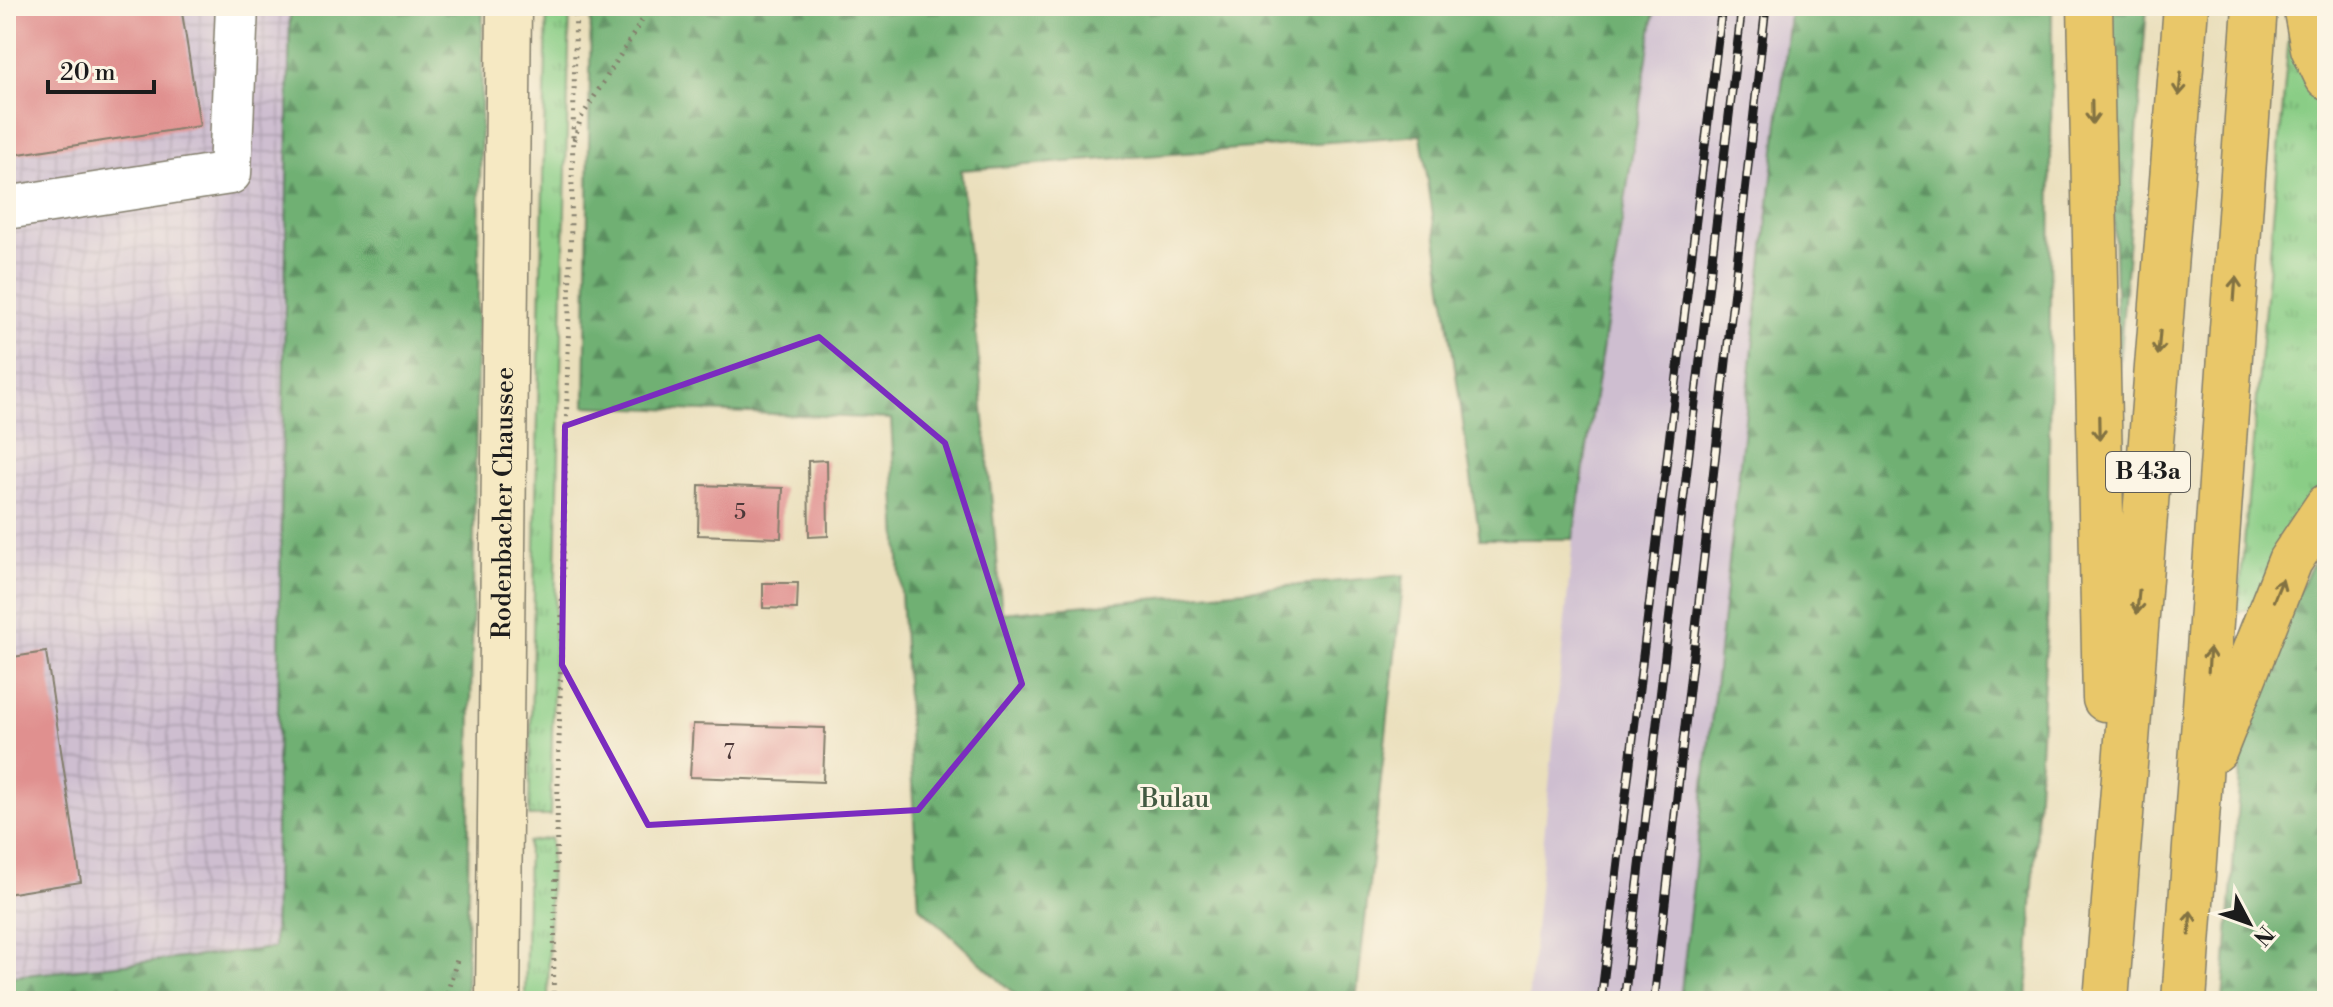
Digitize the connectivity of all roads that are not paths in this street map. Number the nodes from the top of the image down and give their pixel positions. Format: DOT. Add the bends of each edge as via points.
graph roads {
  1 [pos="237,6"];
  2 [pos="509,6"];
  3 [pos="2090,6"];
  4 [pos="2186,6"];
  5 [pos="2255,6"];
  6 [pos="2305,6"];
  7 [pos="2327,77"];
  8 [pos="6,208"];
  9 [pos="2327,506"];
  10 [pos="2199,793"];
  11 [pos="2110,938"];
  12 [pos="498,1001"];
  13 [pos="2106,1001"];
  14 [pos="2184,1001"];
  1 -- 8 [label="street" via="230,173"];
  2 -- 12 [label="main road, Rodenbacher Chaussee"];
  3 -- 11 [label="highway, one-way"];
  4 -- 11 [label="highway, B 43a, one-way"];
  10 -- 5 [label="highway, B 43a, one-way"];
  6 -- 7 [label="highway" via="2313,48"];
  10 -- 9 [label="highway, one-way" via="2290,561"];
  14 -- 10 [label="highway, B 43a, one-way"];
  11 -- 13 [label="highway, B 43a"];
}
